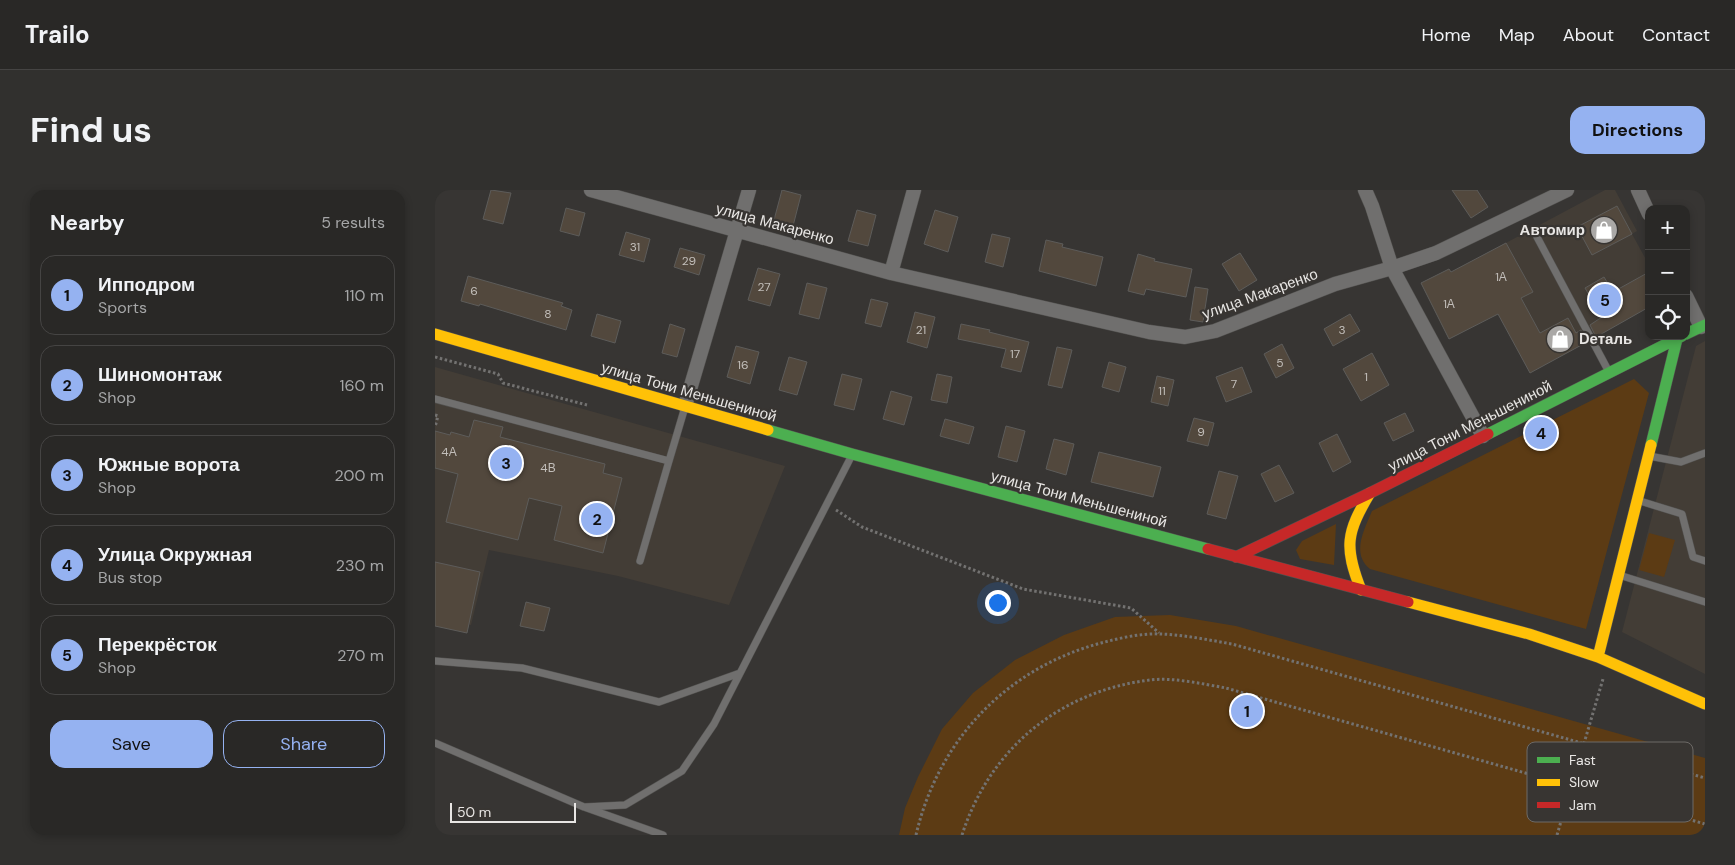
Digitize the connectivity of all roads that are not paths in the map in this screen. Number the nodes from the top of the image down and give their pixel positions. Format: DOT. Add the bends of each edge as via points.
graph roads {
  1 [pos="591,190"];
  2 [pos="749,190"];
  3 [pos="914,190"];
  4 [pos="1365,190"];
  5 [pos="1567,190"];
  6 [pos="1638,190"];
  7 [pos="1645,205"];
  8 [pos="738,230"];
  9 [pos="1537,237"];
  10 [pos="1392,268"];
  11 [pos="891,273"];
  12 [pos="1690,303"];
  13 [pos="1703,326"];
  14 [pos="1690,332"];
  15 [pos="435,334"];
  16 [pos="1674,340"];
  17 [pos="1681,340"];
  18 [pos="1609,372"];
  19 [pos="435,398"];
  20 [pos="685,406"];
  21 [pos="1483,436"];
  22 [pos="1705,453"];
  23 [pos="852,454"];
  24 [pos="1648,456"];
  25 [pos="669,461"];
  26 [pos="1370,493"];
  27 [pos="1637,500"];
  28 [pos="1236,557"];
  29 [pos="640,561"];
  30 [pos="1705,562"];
  31 [pos="1619,575"];
  32 [pos="1361,590"];
  33 [pos="1705,602"];
  34 [pos="1603,659"];
  35 [pos="435,661"];
  36 [pos="740,673"];
  37 [pos="1705,704"];
  38 [pos="435,743"];
  39 [pos="584,807"];
  40 [pos="663,835"];
  1 -- 8 [label="street, улица Макаренко"];
  2 -- 8 [label="street"];
  3 -- 11 [label="street"];
  4 -- 10 [label="street"];
  5 -- 10 [label="street, улица Макаренко" via="1436,253"];
  6 -- 7 [label="street"];
  8 -- 11 [label="street, улица Макаренко"];
  8 -- 20 [label="street"];
  9 -- 18 [label="lane"];
  10 -- 11 [label="street, улица Макаренко" via="1335,284 1215,331 1185,337 1149,332"];
  10 -- 21 [label="street"];
  12 -- 13 [label="street"];
  13 -- 14 [label="main road, улица Тони Меньшениной"];
  15 -- 20 [label="main road, улица Тони Меньшениной"];
  16 -- 18 [label="main road, улица Тони Меньшениной"];
  17 -- 24 [label="main road"];
  18 -- 21 [label="main road, улица Тони Меньшениной"];
  19 -- 25 [label="lane"];
  20 -- 23 [label="main road, улица Тони Меньшениной"];
  20 -- 25 [label="lane"];
  21 -- 26 [label="main road, улица Тони Меньшениной"];
  22 -- 24 [label="lane" via="1681,462"];
  23 -- 28 [label="main road, улица Тони Меньшениной"];
  23 -- 36 [label="lane"];
  24 -- 27 [label="main road"];
  25 -- 29 [label="lane"];
  26 -- 28 [label="main road, улица Тони Меньшениной"];
  26 -- 32 [label="main road" via="1358,512 1349,550 1351,567"];
  27 -- 30 [label="lane" via="1682,514 1693,557"];
  27 -- 31 [label="main road"];
  28 -- 32 [label="main road"];
  31 -- 33 [label="lane"];
  31 -- 34 [label="main road"];
  32 -- 34 [label="main road" via="1529,634"];
  34 -- 37 [label="main road"];
  35 -- 36 [label="lane" via="522,668 659,702"];
  36 -- 39 [label="lane" via="714,724 682,771 625,804"];
  38 -- 39 [label="lane"];
  39 -- 40 [label="lane"];
}
